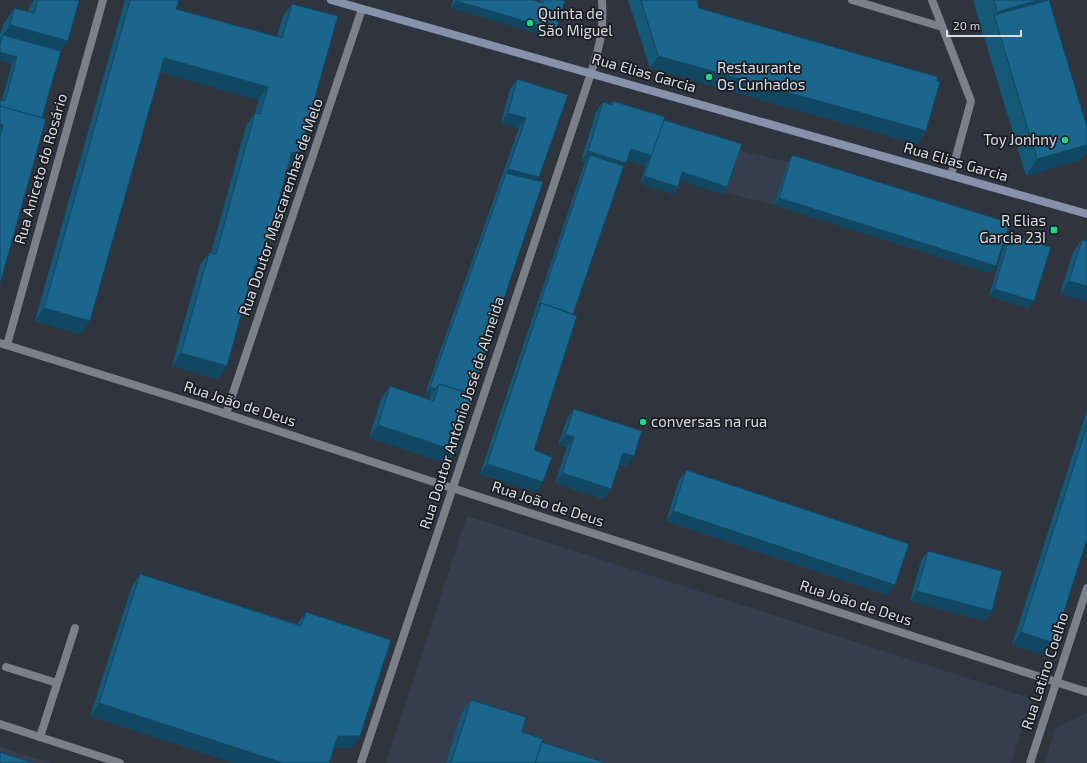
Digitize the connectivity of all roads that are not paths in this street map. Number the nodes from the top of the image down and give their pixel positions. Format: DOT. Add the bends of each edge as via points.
graph roads {
  1 [pos="103,0"];
  2 [pos="331,0"];
  3 [pos="602,0"];
  4 [pos="852,0"];
  5 [pos="932,0"];
  6 [pos="362,9"];
  7 [pos="942,27"];
  8 [pos="591,73"];
  9 [pos="951,175"];
  10 [pos="1087,214"];
  11 [pos="3,344"];
  12 [pos="226,414"];
  13 [pos="452,488"];
  14 [pos="1087,588"];
  15 [pos="75,628"];
  16 [pos="6,667"];
  17 [pos="1056,682"];
  18 [pos="57,683"];
  19 [pos="1087,692"];
  20 [pos="0,724"];
  21 [pos="40,737"];
  22 [pos="120,763"];
  23 [pos="361,763"];
  24 [pos="1030,763"];
  1 -- 11 [label="street, Rua Aniceto do Rosário"];
  2 -- 6 [label="main road, Rua Elias Garcia"];
  3 -- 8 [label="street, Rua Doutor António José de Almeida" via="604,23"];
  4 -- 7 [label="street"];
  5 -- 7 [label="street"];
  6 -- 8 [label="main road, Rua Elias Garcia"];
  6 -- 12 [label="street, Rua Doutor Mascarenhas de Melo"];
  7 -- 9 [label="street" via="971,101"];
  8 -- 9 [label="main road, Rua Elias Garcia"];
  8 -- 13 [label="street, Rua Doutor António José de Almeida"];
  9 -- 10 [label="main road, Rua Elias Garcia"];
  11 -- 12 [label="street, Rua João de Deus"];
  12 -- 13 [label="street, Rua João de Deus"];
  13 -- 17 [label="street, Rua João de Deus"];
  13 -- 23 [label="street, Rua Doutor António José de Almeida"];
  14 -- 17 [label="street, Rua Latino Coelho"];
  15 -- 18 [label="street"];
  16 -- 18 [label="street"];
  17 -- 19 [label="street, Rua João de Deus"];
  17 -- 24 [label="street, Rua Latino Coelho"];
  18 -- 21 [label="street"];
  20 -- 21 [label="street"];
  21 -- 22 [label="street"];
}
